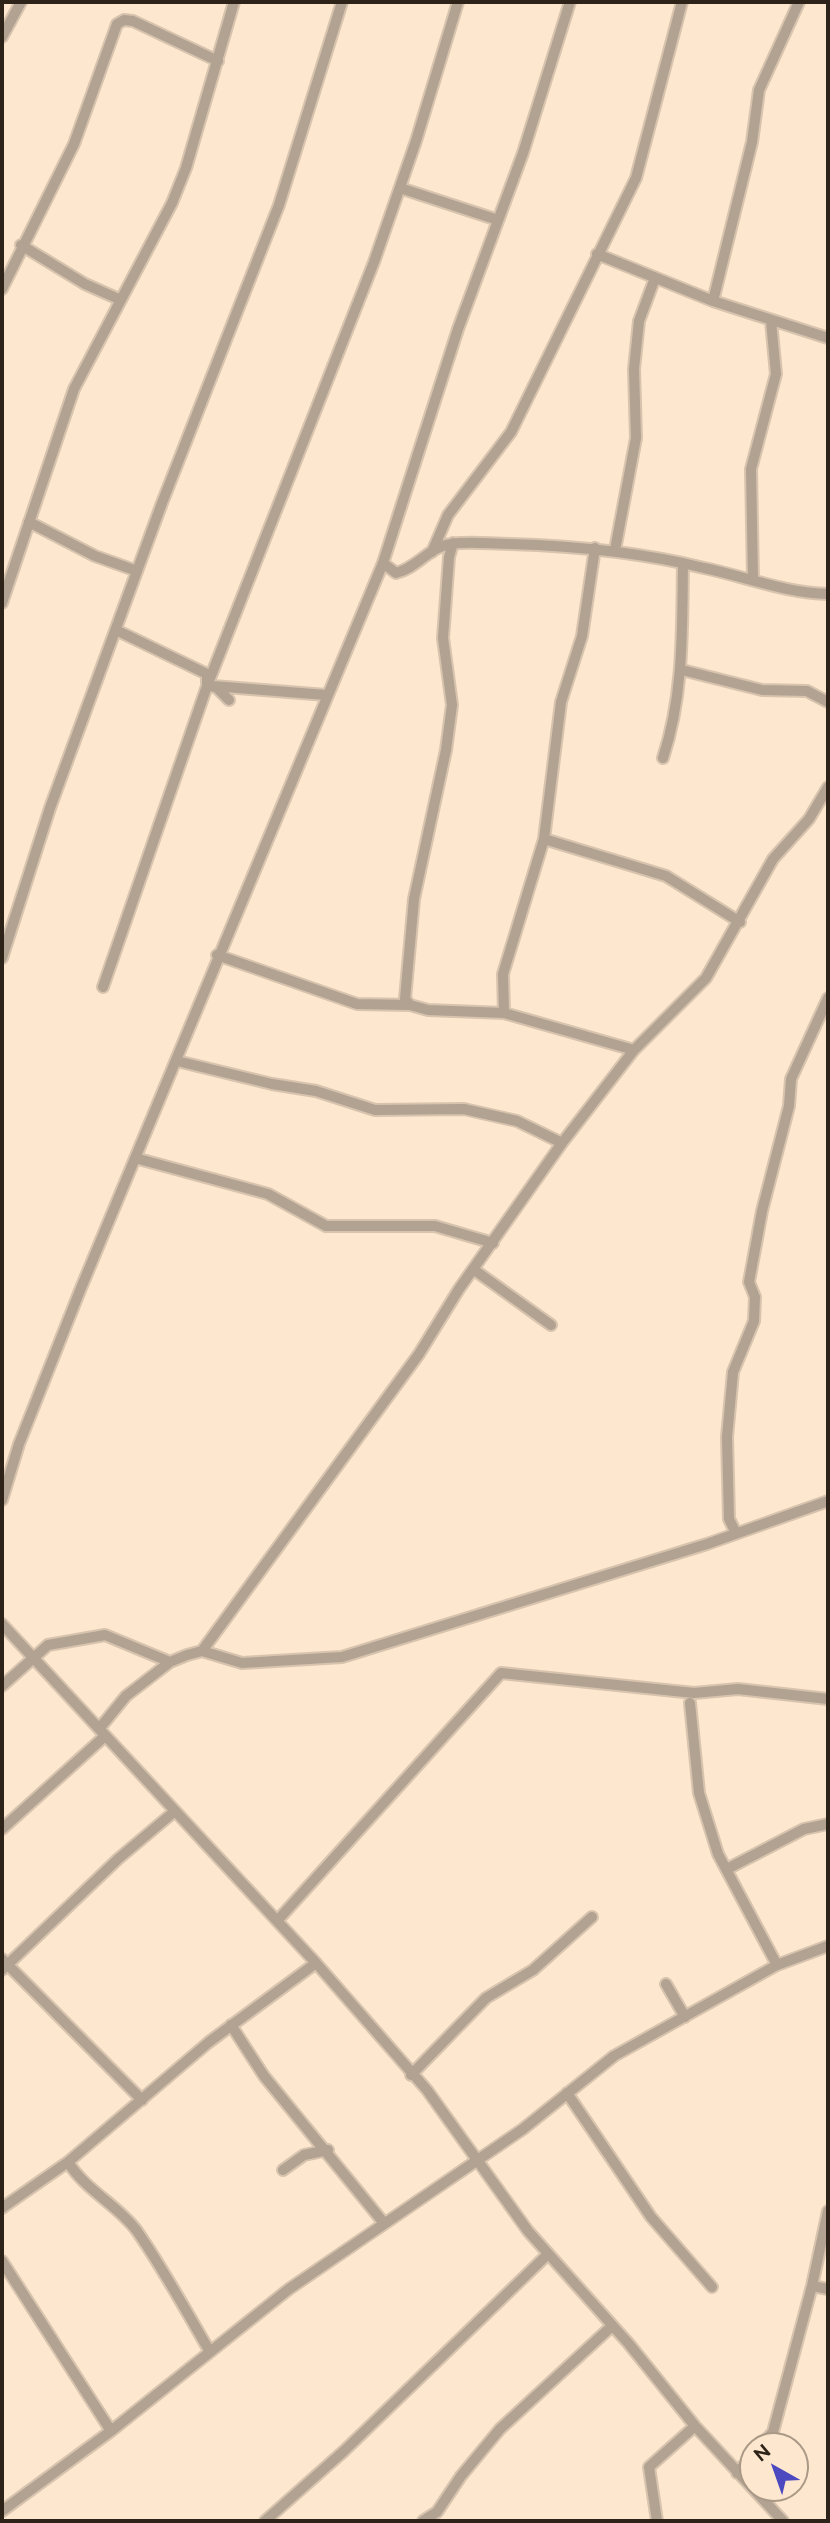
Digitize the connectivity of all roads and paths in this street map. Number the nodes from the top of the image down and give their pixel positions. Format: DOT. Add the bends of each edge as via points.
graph roads {
  1 [pos="234,2"];
  2 [pos="342,2"];
  3 [pos="458,2"];
  4 [pos="570,2"];
  5 [pos="682,2"];
  6 [pos="799,2"];
  7 [pos="18,7"];
  8 [pos="2,10"];
  9 [pos="2,37"];
  10 [pos="218,61"];
  11 [pos="400,188"];
  12 [pos="498,220"];
  13 [pos="21,245"];
  14 [pos="597,254"];
  15 [pos="655,278"];
  16 [pos="2,289"];
  17 [pos="121,300"];
  18 [pos="713,301"];
  19 [pos="771,321"];
  20 [pos="828,338"];
  21 [pos="29,522"];
  22 [pos="453,543"];
  23 [pos="595,548"];
  24 [pos="615,550"];
  25 [pos="432,552"];
  26 [pos="383,563"];
  27 [pos="683,563"];
  28 [pos="137,571"];
  29 [pos="752,579"];
  30 [pos="828,594"];
  31 [pos="2,603"];
  32 [pos="116,630"];
  33 [pos="682,670"];
  34 [pos="207,686"];
  35 [pos="326,695"];
  36 [pos="229,700"];
  37 [pos="828,702"];
  38 [pos="663,758"];
  39 [pos="828,787"];
  40 [pos="544,839"];
  41 [pos="740,922"];
  42 [pos="217,955"];
  43 [pos="2,958"];
  44 [pos="103,988"];
  45 [pos="828,998"];
  46 [pos="410,1005"];
  47 [pos="504,1013"];
  48 [pos="634,1050"];
  49 [pos="177,1061"];
  50 [pos="562,1143"];
  51 [pos="135,1158"];
  52 [pos="493,1243"];
  53 [pos="474,1269"];
  54 [pos="551,1325"];
  55 [pos="2,1500"];
  56 [pos="828,1501"];
  57 [pos="736,1534"];
  58 [pos="2,1624"];
  59 [pos="202,1651"];
  60 [pos="32,1657"];
  61 [pos="170,1661"];
  62 [pos="2,1686"];
  63 [pos="828,1699"];
  64 [pos="690,1703"];
  65 [pos="102,1732"];
  66 [pos="175,1811"];
  67 [pos="828,1824"];
  68 [pos="2,1829"];
  69 [pos="727,1869"];
  70 [pos="592,1917"];
  71 [pos="277,1922"];
  72 [pos="828,1946"];
  73 [pos="316,1963"];
  74 [pos="4,1965"];
  75 [pos="777,1965"];
  76 [pos="666,1984"];
  77 [pos="685,2017"];
  78 [pos="231,2025"];
  79 [pos="411,2075"];
  80 [pos="567,2093"];
  81 [pos="142,2099"];
  82 [pos="328,2150"];
  83 [pos="475,2159"];
  84 [pos="68,2162"];
  85 [pos="284,2170"];
  86 [pos="2,2208"];
  87 [pos="828,2211"];
  88 [pos="383,2222"];
  89 [pos="547,2255"];
  90 [pos="2,2261"];
  91 [pos="823,2267"];
  92 [pos="812,2286"];
  93 [pos="712,2287"];
  94 [pos="828,2289"];
  95 [pos="612,2326"];
  96 [pos="210,2352"];
  97 [pos="695,2426"];
  98 [pos="111,2431"];
  99 [pos="773,2432"];
  100 [pos="739,2471"];
  101 [pos="737,2473"];
  102 [pos="2,2511"];
  103 [pos="265,2521"];
  104 [pos="423,2521"];
  105 [pos="657,2521"];
  106 [pos="783,2521"];
  1 -- 10 [label="street"];
  2 -- 28 [label="street" via="279,205"];
  3 -- 11 [label="street"];
  4 -- 12 [label="street"];
  5 -- 14 [label="street" via="636,178"];
  6 -- 18 [label="street" via="759,90 752,142"];
  7 -- 8 [label="street"];
  7 -- 9 [label="street"];
  10 -- 13 [label="street" via="133,21 117,24 74,144"];
  10 -- 17 [label="street" via="186,168"];
  11 -- 12 [label="street"];
  11 -- 34 [label="street"];
  12 -- 26 [label="street"];
  13 -- 16 [label="street"];
  13 -- 17 [label="street"];
  14 -- 15 [label="street"];
  14 -- 25 [label="street" via="511,432 448,515"];
  15 -- 18 [label="street"];
  15 -- 24 [label="street" via="639,321 634,369 636,438"];
  17 -- 21 [label="street" via="74,389"];
  18 -- 19 [label="street"];
  19 -- 20 [label="street"];
  19 -- 29 [label="street" via="776,374 751,469"];
  21 -- 28 [label="street" via="95,556"];
  21 -- 31 [label="street"];
  22 -- 23 [label="street"];
  22 -- 25 [label="street"];
  22 -- 46 [label="street" via="443,638 452,705 414,899 404,992"];
  23 -- 24 [label="street"];
  23 -- 40 [label="street" via="582,636 561,702"];
  24 -- 27 [label="street"];
  25 -- 26 [label="street" via="407,571 396,573"];
  26 -- 35 [label="street"];
  27 -- 29 [label="street"];
  27 -- 33 [label="street"];
  28 -- 32 [label="street"];
  29 -- 30 [label="street" via="794,593"];
  32 -- 34 [label="street" via="207,674"];
  32 -- 43 [label="street" via="50,808"];
  33 -- 37 [label="street" via="762,690 807,691"];
  33 -- 38 [label="street"];
  34 -- 35 [label="street"];
  34 -- 36 [label="street" via="216,687"];
  34 -- 44 [label="street"];
  35 -- 42 [label="street"];
  39 -- 41 [label="street" via="809,819 773,859"];
  40 -- 41 [label="street" via="666,876"];
  40 -- 47 [label="street" via="503,974"];
  41 -- 48 [label="street" via="706,978"];
  42 -- 46 [label="street" via="357,1004"];
  42 -- 49 [label="street"];
  45 -- 57 [label="street" via="791,1079 789,1106 749,1282 755,1297 754,1321 733,1372 729,1519"];
  46 -- 47 [label="street"];
  47 -- 48 [label="street"];
  48 -- 50 [label="street"];
  49 -- 50 [label="street" via="316,1091 375,1110 464,1109 517,1121"];
  49 -- 51 [label="street"];
  50 -- 52 [label="street"];
  51 -- 52 [label="street" via="268,1194 326,1226 436,1226"];
  51 -- 55 [label="street" via="35,1404"];
  52 -- 53 [label="street"];
  53 -- 54 [label="street"];
  53 -- 59 [label="street" via="419,1354"];
  56 -- 57 [label="street"];
  57 -- 59 [label="street" via="342,1657 242,1662"];
  58 -- 60 [label="street"];
  59 -- 61 [label="street"];
  60 -- 61 [label="street" via="48,1645 104,1635"];
  60 -- 62 [label="street"];
  60 -- 65 [label="street"];
  61 -- 65 [label="street" via="126,1696"];
  63 -- 71 [label="street" via="738,1689 694,1693 501,1673"];
  64 -- 69 [label="street" via="699,1793"];
  65 -- 66 [label="street"];
  65 -- 68 [label="street"];
  66 -- 71 [label="street"];
  66 -- 74 [label="street"];
  67 -- 69 [label="street" via="804,1829"];
  69 -- 75 [label="street"];
  70 -- 79 [label="street" via="533,1970 486,1998"];
  71 -- 73 [label="street"];
  72 -- 75 [label="street"];
  73 -- 78 [label="street"];
  73 -- 79 [label="street"];
  74 -- 81 [label="street"];
  75 -- 77 [label="street"];
  76 -- 77 [label="street"];
  77 -- 80 [label="street" via="614,2056"];
  78 -- 81 [label="street"];
  78 -- 82 [label="street" via="264,2076"];
  79 -- 83 [label="street" via="427,2090"];
  80 -- 83 [label="street" via="523,2129"];
  80 -- 93 [label="street" via="651,2217"];
  81 -- 84 [label="street"];
  82 -- 85 [label="street" via="304,2155"];
  82 -- 88 [label="street"];
  83 -- 88 [label="street"];
  83 -- 89 [label="street"];
  84 -- 86 [label="street"];
  84 -- 96 [label="street" via="78,2178 136,2230"];
  87 -- 91 [label="street"];
  88 -- 96 [label="street"];
  89 -- 95 [label="street"];
  89 -- 103 [label="street"];
  90 -- 98 [label="street"];
  91 -- 92 [label="street"];
  92 -- 94 [label="street"];
  92 -- 99 [label="street"];
  95 -- 97 [label="street"];
  95 -- 104 [label="street" via="500,2429 437,2512"];
  96 -- 98 [label="street"];
  97 -- 101 [label="street"];
  97 -- 105 [label="street" via="649,2467"];
  98 -- 102 [label="street"];
  100 -- 101 [label="street"];
  101 -- 106 [label="street"];
}
